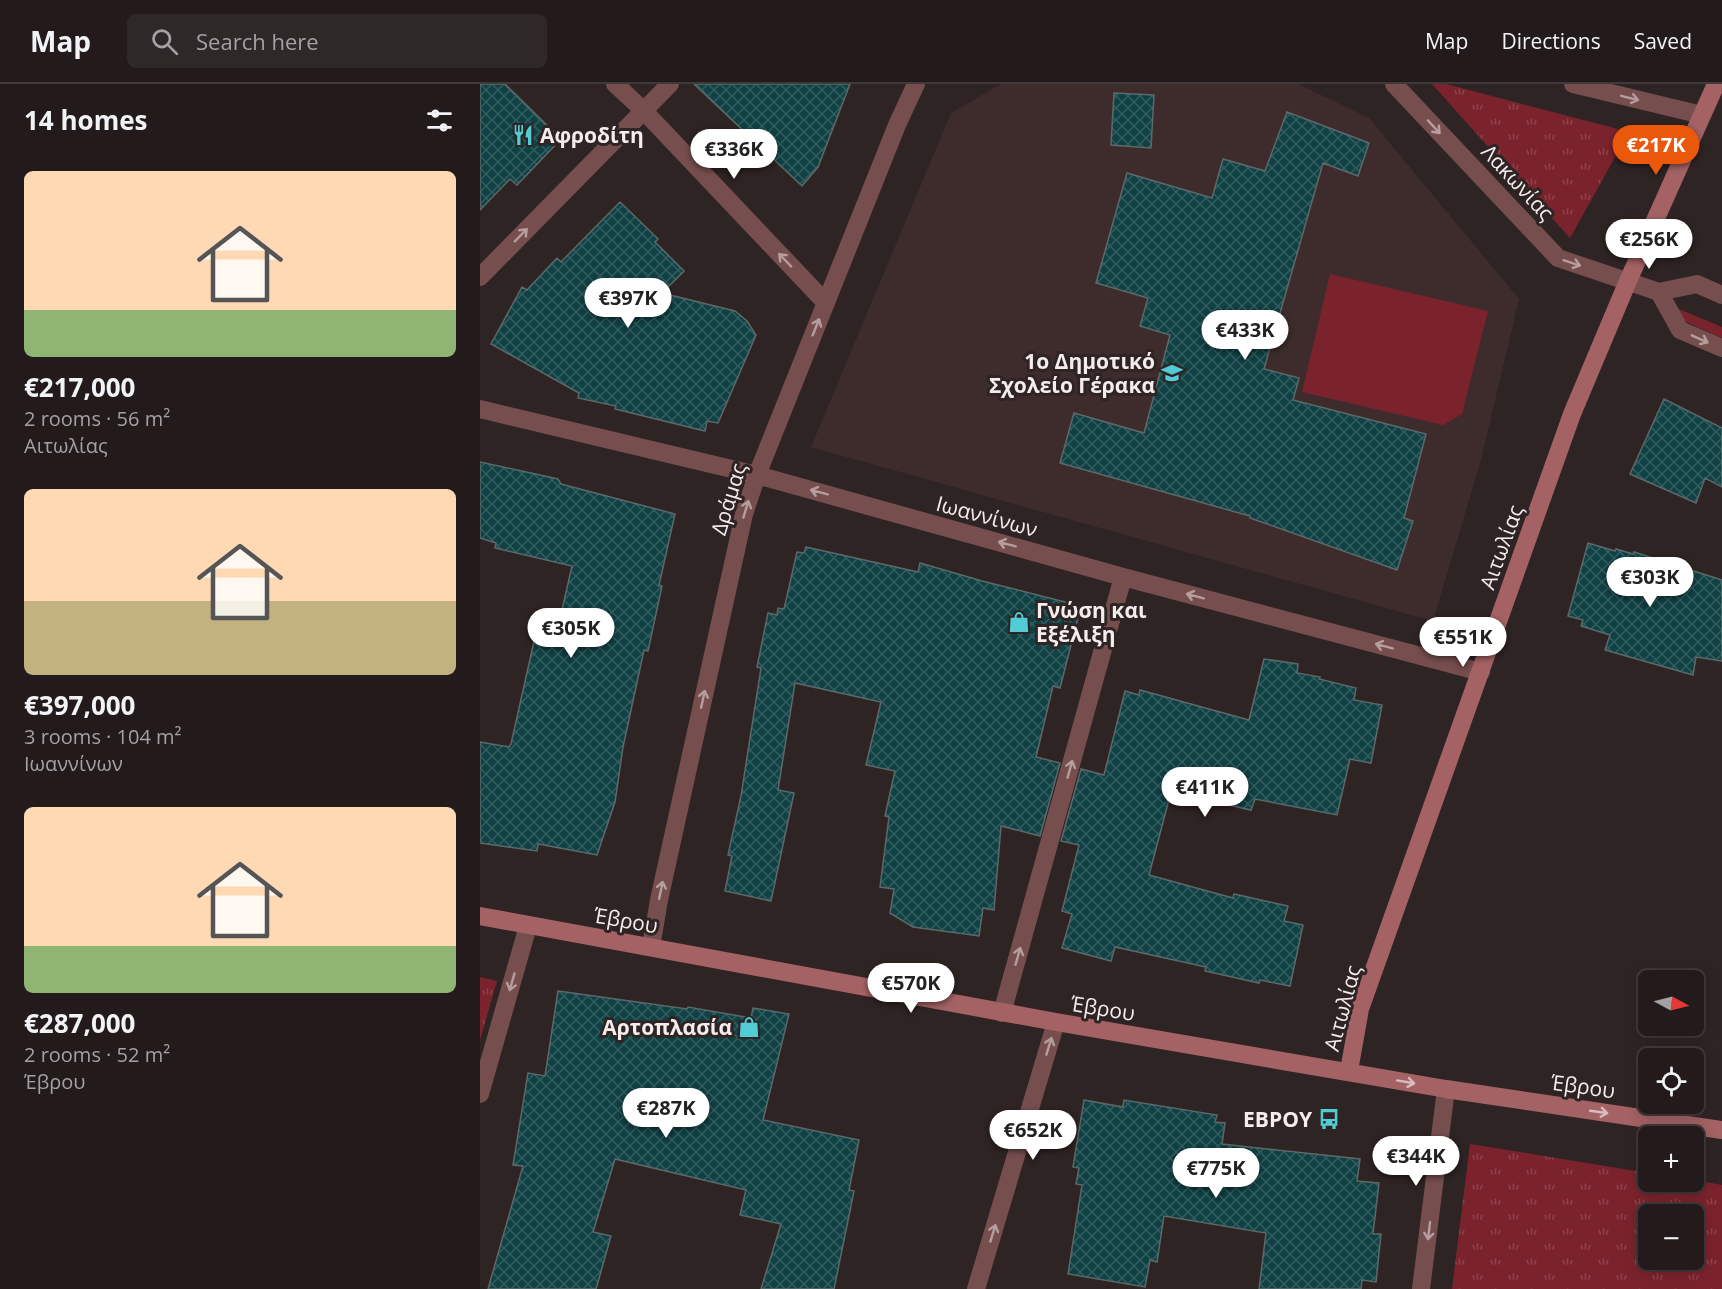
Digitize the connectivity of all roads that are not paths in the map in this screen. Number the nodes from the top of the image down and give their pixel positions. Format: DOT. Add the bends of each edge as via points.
graph roads {
  1 [pos="615,84"];
  2 [pos="670,84"];
  3 [pos="916,84"];
  4 [pos="1394,84"];
  5 [pos="1573,84"];
  6 [pos="1716,84"];
  7 [pos="643,110"];
  8 [pos="1702,116"];
  9 [pos="480,277"];
  10 [pos="1628,281"];
  11 [pos="1659,292"];
  12 [pos="1722,295"];
  13 [pos="826,303"];
  14 [pos="1722,348"];
  15 [pos="480,409"];
  16 [pos="757,475"];
  17 [pos="1123,577"];
  18 [pos="1481,672"];
  19 [pos="480,916"];
  20 [pos="528,926"];
  21 [pos="651,947"];
  22 [pos="1002,1013"];
  23 [pos="1056,1022"];
  24 [pos="1349,1071"];
  25 [pos="1446,1089"];
  26 [pos="480,1094"];
  27 [pos="1722,1130"];
  28 [pos="976,1289"];
  29 [pos="1421,1289"];
  1 -- 7 [label="street"];
  2 -- 7 [label="street"];
  3 -- 13 [label="street, Δράμας"];
  4 -- 10 [label="street, Λακωνίας, one-way" via="1558,258"];
  5 -- 8 [label="street, one-way"];
  6 -- 8 [label="street, Αιτωλίας"];
  9 -- 7 [label="street, one-way"];
  13 -- 7 [label="street, one-way"];
  8 -- 10 [label="street, Αιτωλίας"];
  10 -- 11 [label="street, Λακωνίας"];
  10 -- 18 [label="street, Αιτωλίας" via="1572,414"];
  11 -- 12 [label="street" via="1697,284"];
  11 -- 14 [label="street, one-way" via="1680,330"];
  16 -- 13 [label="street, Δράμας, one-way"];
  15 -- 16 [label="street, Ιωαννίνων"];
  17 -- 16 [label="street, Ιωαννίνων, one-way"];
  21 -- 16 [label="street, Δράμας, one-way" via="744,514"];
  18 -- 17 [label="street, Ιωαννίνων, one-way"];
  22 -- 17 [label="street, one-way"];
  18 -- 24 [label="street, Αιτωλίας" via="1360,1009"];
  19 -- 20 [label="street, Έβρου"];
  20 -- 21 [label="street, Έβρου"];
  20 -- 26 [label="street, one-way"];
  21 -- 22 [label="street, Έβρου"];
  22 -- 23 [label="street, Έβρου"];
  23 -- 24 [label="street, Έβρου"];
  28 -- 23 [label="street, one-way"];
  24 -- 25 [label="street, Έβρου, one-way"];
  25 -- 27 [label="street, Έβρου, one-way"];
  25 -- 29 [label="street, one-way"];
}
